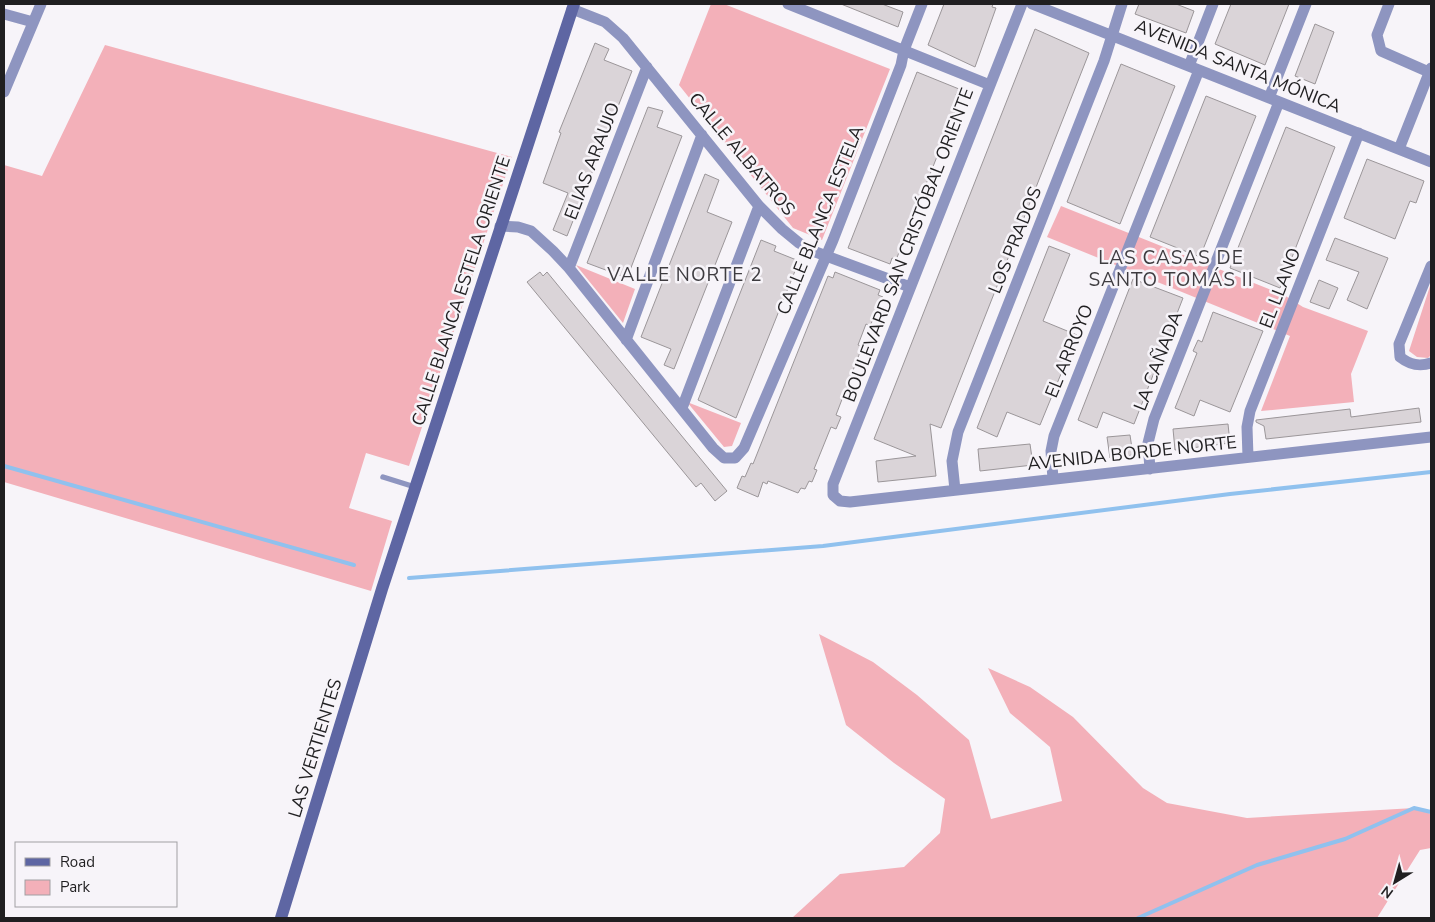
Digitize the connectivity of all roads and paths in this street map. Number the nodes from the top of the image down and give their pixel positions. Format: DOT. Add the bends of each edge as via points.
graph roads {
  1 [pos="41,4"];
  2 [pos="788,4"];
  3 [pos="922,4"];
  4 [pos="1022,4"];
  5 [pos="1032,4"];
  6 [pos="1122,4"];
  7 [pos="1213,4"];
  8 [pos="1306,4"];
  9 [pos="1389,4"];
  10 [pos="573,6"];
  11 [pos="4,14"];
  12 [pos="33,22"];
  13 [pos="1111,35"];
  14 [pos="904,50"];
  15 [pos="646,67"];
  16 [pos="1194,68"];
  17 [pos="1431,71"];
  18 [pos="990,85"];
  19 [pos="4,92"];
  20 [pos="1274,100"];
  21 [pos="1359,133"];
  22 [pos="702,135"];
  23 [pos="1399,149"];
  24 [pos="1431,162"];
  25 [pos="759,206"];
  26 [pos="500,226"];
  27 [pos="825,255"];
  28 [pos="1431,266"];
  29 [pos="569,268"];
  30 [pos="910,287"];
  31 [pos="626,340"];
  32 [pos="1431,363"];
  33 [pos="682,408"];
  34 [pos="1431,437"];
  35 [pos="1248,458"];
  36 [pos="1150,469"];
  37 [pos="383,477"];
  38 [pos="1052,479"];
  39 [pos="415,488"];
  40 [pos="955,490"];
  41 [pos="837,499"];
  42 [pos="382,589"];
  43 [pos="281,918"];
  1 -- 12 [label="street"];
  2 -- 14 [label="street"];
  3 -- 14 [label="street, CALLE BLANCA ESTELA"];
  4 -- 18 [label="street, BOULEVARD SAN CRISTÓBAL ORIENTE"];
  5 -- 13 [label="street, AVENIDA SANTA MÓNICA"];
  6 -- 13 [label="street, LOS PRADOS"];
  7 -- 16 [label="street, EL ARROYO"];
  8 -- 20 [label="street, LA CAÑADA"];
  9 -- 17 [label="street" via="1377,35 1381,51"];
  10 -- 15 [label="street, CALLE ALBATROS" via="609,26"];
  10 -- 26 [label="street, CALLE BLANCA ESTELA ORIENTE"];
  11 -- 12 [label="street"];
  12 -- 19 [label="street"];
  13 -- 16 [label="street, AVENIDA SANTA MÓNICA"];
  13 -- 40 [label="street, LOS PRADOS" via="1104,61 958,432 952,462"];
  14 -- 18 [label="street"];
  14 -- 27 [label="street, CALLE BLANCA ESTELA"];
  15 -- 22 [label="street, CALLE ALBATROS"];
  15 -- 29 [label="street, ELIAS ARAUJO"];
  16 -- 20 [label="street, AVENIDA SANTA MÓNICA"];
  16 -- 38 [label="street, EL ARROYO" via="1054,436"];
  17 -- 23 [label="street"];
  18 -- 30 [label="street, BOULEVARD SAN CRISTÓBAL ORIENTE"];
  20 -- 21 [label="street, AVENIDA SANTA MÓNICA"];
  20 -- 36 [label="street, LA CAÑADA" via="1154,419 1148,443"];
  21 -- 23 [label="street, AVENIDA SANTA MÓNICA"];
  21 -- 35 [label="street, EL LLANO" via="1250,412"];
  22 -- 25 [label="street, CALLE ALBATROS"];
  22 -- 31 [label="street"];
  23 -- 24 [label="street, AVENIDA SANTA MÓNICA"];
  25 -- 27 [label="street, CALLE ALBATROS" via="799,243"];
  25 -- 33 [label="street"];
  26 -- 29 [label="street" via="531,231"];
  26 -- 39 [label="street, CALLE BLANCA ESTELA ORIENTE"];
  27 -- 30 [label="street, CALLE ALBATROS"];
  27 -- 33 [label="street, CALLE BLANCA ESTELA" via="744,448 735,458 724,458 713,448"];
  28 -- 32 [label="street" via="1399,344 1400,357 1407,363"];
  29 -- 31 [label="street"];
  30 -- 41 [label="street, BOULEVARD SAN CRISTÓBAL ORIENTE" via="833,484 832,490"];
  31 -- 33 [label="street"];
  34 -- 35 [label="street, AVENIDA BORDE NORTE"];
  35 -- 36 [label="street, AVENIDA BORDE NORTE"];
  36 -- 38 [label="street, AVENIDA BORDE NORTE"];
  37 -- 39 [label="lane"];
  38 -- 40 [label="street, AVENIDA BORDE NORTE"];
  39 -- 42 [label="street, CALLE BLANCA ESTELA ORIENTE"];
  40 -- 41 [label="street, AVENIDA BORDE NORTE" via="850,502"];
  42 -- 43 [label="street, LAS VERTIENTES"];
}
